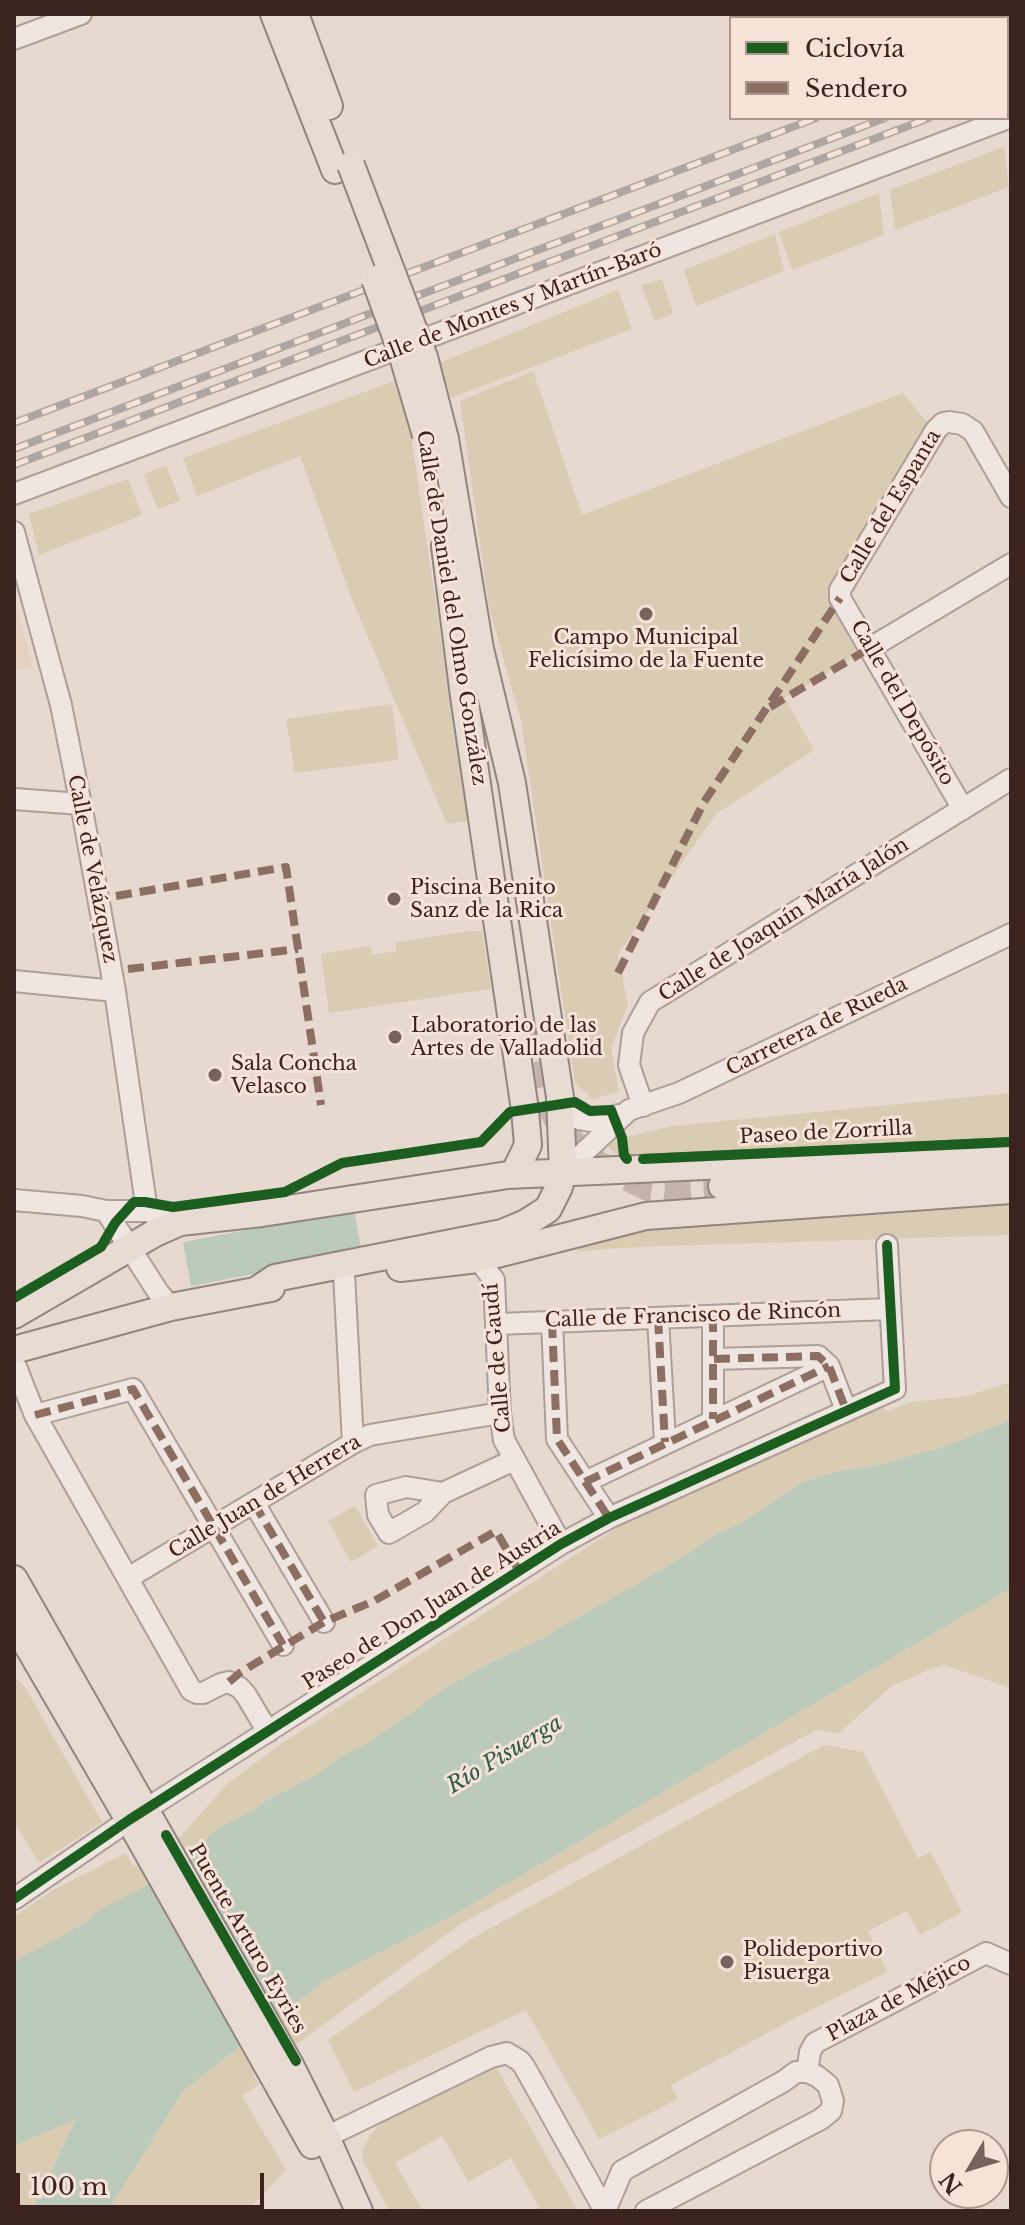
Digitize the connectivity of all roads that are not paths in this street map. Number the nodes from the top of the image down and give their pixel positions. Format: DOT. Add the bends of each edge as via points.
graph roads {
  1 [pos="81,14"];
  2 [pos="274,14"];
  3 [pos="295,14"];
  4 [pos="14,39"];
  5 [pos="1003,120"];
  6 [pos="343,168"];
  7 [pos="437,442"];
  8 [pos="14,494"];
  9 [pos="1011,497"];
  10 [pos="14,532"];
  11 [pos="1011,564"];
  12 [pos="840,598"];
  13 [pos="453,605"];
  14 [pos="870,648"];
  15 [pos="1011,779"];
  16 [pos="14,799"];
  17 [pos="81,804"];
  18 [pos="963,809"];
  19 [pos="1011,934"];
  20 [pos="14,981"];
  21 [pos="115,991"];
  22 [pos="532,1023"];
  23 [pos="643,1106"];
  24 [pos="561,1110"];
  25 [pos="622,1114"];
  26 [pos="1011,1152"];
  27 [pos="563,1172"];
  28 [pos="1011,1172"];
  29 [pos="514,1174"];
  30 [pos="722,1186"];
  31 [pos="1011,1190"];
  32 [pos="14,1200"];
  33 [pos="106,1211"];
  34 [pos="147,1211"];
  35 [pos="180,1222"];
  36 [pos="887,1245"];
  37 [pos="130,1247"];
  38 [pos="478,1259"];
  39 [pos="344,1274"];
  40 [pos="257,1290"];
  41 [pos="171,1307"];
  42 [pos="889,1309"];
  43 [pos="14,1315"];
  44 [pos="713,1316"];
  45 [pos="658,1318"];
  46 [pos="552,1322"];
  47 [pos="497,1324"];
  48 [pos="14,1350"];
  49 [pos="714,1359"];
  50 [pos="14,1362"];
  51 [pos="829,1366"];
  52 [pos="846,1410"];
  53 [pos="500,1413"];
  54 [pos="35,1415"];
  55 [pos="713,1419"];
  56 [pos="665,1442"];
  57 [pos="353,1443"];
  58 [pos="514,1460"];
  59 [pos="585,1482"];
  60 [pos="443,1493"];
  61 [pos="254,1503"];
  62 [pos="609,1518"];
  63 [pos="214,1527"];
  64 [pos="561,1544"];
  65 [pos="128,1578"];
  66 [pos="14,1579"];
  67 [pos="14,1622"];
  68 [pos="324,1622"];
  69 [pos="283,1645"];
  70 [pos="268,1732"];
  71 [pos="136,1815"];
  72 [pos="14,1899"];
  73 [pos="1011,1964"];
  74 [pos="281,2070"];
  75 [pos="807,2072"];
  76 [pos="326,2137"];
  77 [pos="581,2166"];
  78 [pos="622,2171"];
  79 [pos="358,2211"];
  80 [pos="605,2211"];
  81 [pos="646,2211"];
  1 -- 4 [label="street"];
  2 -- 6 [label="main road, Calle de Daniel del Olmo González"];
  3 -- 6 [label="main road, Calle de Daniel del Olmo González"];
  5 -- 8 [label="street, Calle de Montes y Martín-Baró"];
  6 -- 7 [label="main road, Calle de Daniel del Olmo González, bridge" via="402,353"];
  7 -- 13 [label="main road, Calle de Daniel del Olmo González"];
  7 -- 24 [label="main road, Calle de Daniel del Olmo González" via="512,783"];
  9 -- 12 [label="street, Calle del Espanta" via="973,431 943,423 847,577"];
  10 -- 17 [label="street, Calle de Velázquez" via="61,705"];
  11 -- 14 [label="street"];
  12 -- 14 [label="street, Calle del Depósito"];
  13 -- 22 [label="main road" via="464,631 498,789"];
  13 -- 29 [label="main road, Calle de Daniel del Olmo González" via="525,1110 528,1145"];
  14 -- 18 [label="street, Calle del Depósito"];
  15 -- 18 [label="street, Calle de Joaquín María Jalón"];
  16 -- 17 [label="street"];
  17 -- 21 [label="street, Calle de Velázquez"];
  18 -- 23 [label="street, Calle de Joaquín María Jalón" via="650,1002 633,1033 629,1065"];
  19 -- 23 [label="street, Carretera de Rueda"];
  20 -- 21 [label="street"];
  21 -- 34 [label="street, Calle de Velázquez"];
  23 -- 25 [label="street, Carretera de Rueda"];
  24 -- 25 [label="street, Carretera de Rueda" via="598,1122"];
  24 -- 27 [label="main road, Calle de Daniel del Olmo González"];
  25 -- 27 [label="street, Carretera de Rueda"];
  26 -- 27 [label="main road, Paseo de Zorrilla"];
  27 -- 29 [label="main road, Paseo de Zorrilla"];
  27 -- 40 [label="main road" via="548,1209 502,1233 275,1278"];
  28 -- 30 [label="main road"];
  29 -- 35 [label="main road, Paseo de Zorrilla"];
  31 -- 38 [label="main road" via="646,1216"];
  32 -- 33 [label="street"];
  33 -- 34 [label="street"];
  33 -- 37 [label="street"];
  34 -- 35 [label="street"];
  35 -- 37 [label="main road, Paseo de Zorrilla"];
  36 -- 42 [label="street"];
  37 -- 41 [label="street"];
  37 -- 43 [label="main road, Paseo de Zorrilla"];
  38 -- 39 [label="main road"];
  38 -- 47 [label="street, Calle de Gaudí" via="494,1280"];
  39 -- 40 [label="main road"];
  39 -- 57 [label="street"];
  40 -- 41 [label="main road"];
  41 -- 48 [label="main road"];
  42 -- 44 [label="street, Calle de Francisco de Rincón"];
  42 -- 52 [label="street, Paseo de Don Juan de Austria" via="895,1389"];
  44 -- 45 [label="street, Calle de Francisco de Rincón"];
  44 -- 49 [label="street"];
  45 -- 46 [label="street, Calle de Francisco de Rincón"];
  45 -- 56 [label="street"];
  46 -- 47 [label="street, Calle de Francisco de Rincón"];
  46 -- 59 [label="street" via="557,1439"];
  47 -- 53 [label="street, Calle de Gaudí"];
  49 -- 51 [label="street" via="818,1356"];
  49 -- 55 [label="street"];
  50 -- 54 [label="street"];
  51 -- 52 [label="street"];
  51 -- 55 [label="street"];
  52 -- 62 [label="street, Paseo de Don Juan de Austria"];
  53 -- 57 [label="street, Calle Juan de Herrera" via="370,1435"];
  53 -- 58 [label="street, Calle de Gaudí"];
  54 -- 63 [label="street" via="133,1389"];
  54 -- 65 [label="street"];
  55 -- 56 [label="street"];
  56 -- 59 [label="street"];
  57 -- 61 [label="street, Calle Juan de Herrera"];
  58 -- 60 [label="street"];
  58 -- 64 [label="street, Calle de Gaudí"];
  59 -- 62 [label="street"];
  61 -- 63 [label="street, Calle Juan de Herrera"];
  61 -- 68 [label="street"];
  62 -- 64 [label="street, Paseo de Don Juan de Austria"];
  63 -- 65 [label="street, Calle Juan de Herrera"];
  63 -- 69 [label="street"];
  64 -- 70 [label="street, Paseo de Don Juan de Austria"];
  65 -- 70 [label="street" via="191,1690 203,1693 229,1682 246,1695"];
  66 -- 71 [label="main road"];
  67 -- 71 [label="main road"];
  70 -- 71 [label="street, Paseo de Don Juan de Austria"];
  71 -- 72 [label="street, Paseo de Don Juan de Austria"];
  71 -- 74 [label="main road"];
  73 -- 75 [label="street, Plaza de Méjico" via="986,1953 815,2043"];
  74 -- 76 [label="main road"];
  74 -- 79 [label="main road" via="318,2155"];
  75 -- 78 [label="street" via="796,2072"];
  75 -- 81 [label="street" via="828,2085 831,2111"];
  76 -- 77 [label="street" via="507,2053 524,2066"];
  76 -- 79 [label="main road"];
  77 -- 78 [label="street"];
  77 -- 80 [label="street"];
  78 -- 80 [label="street"];
}
